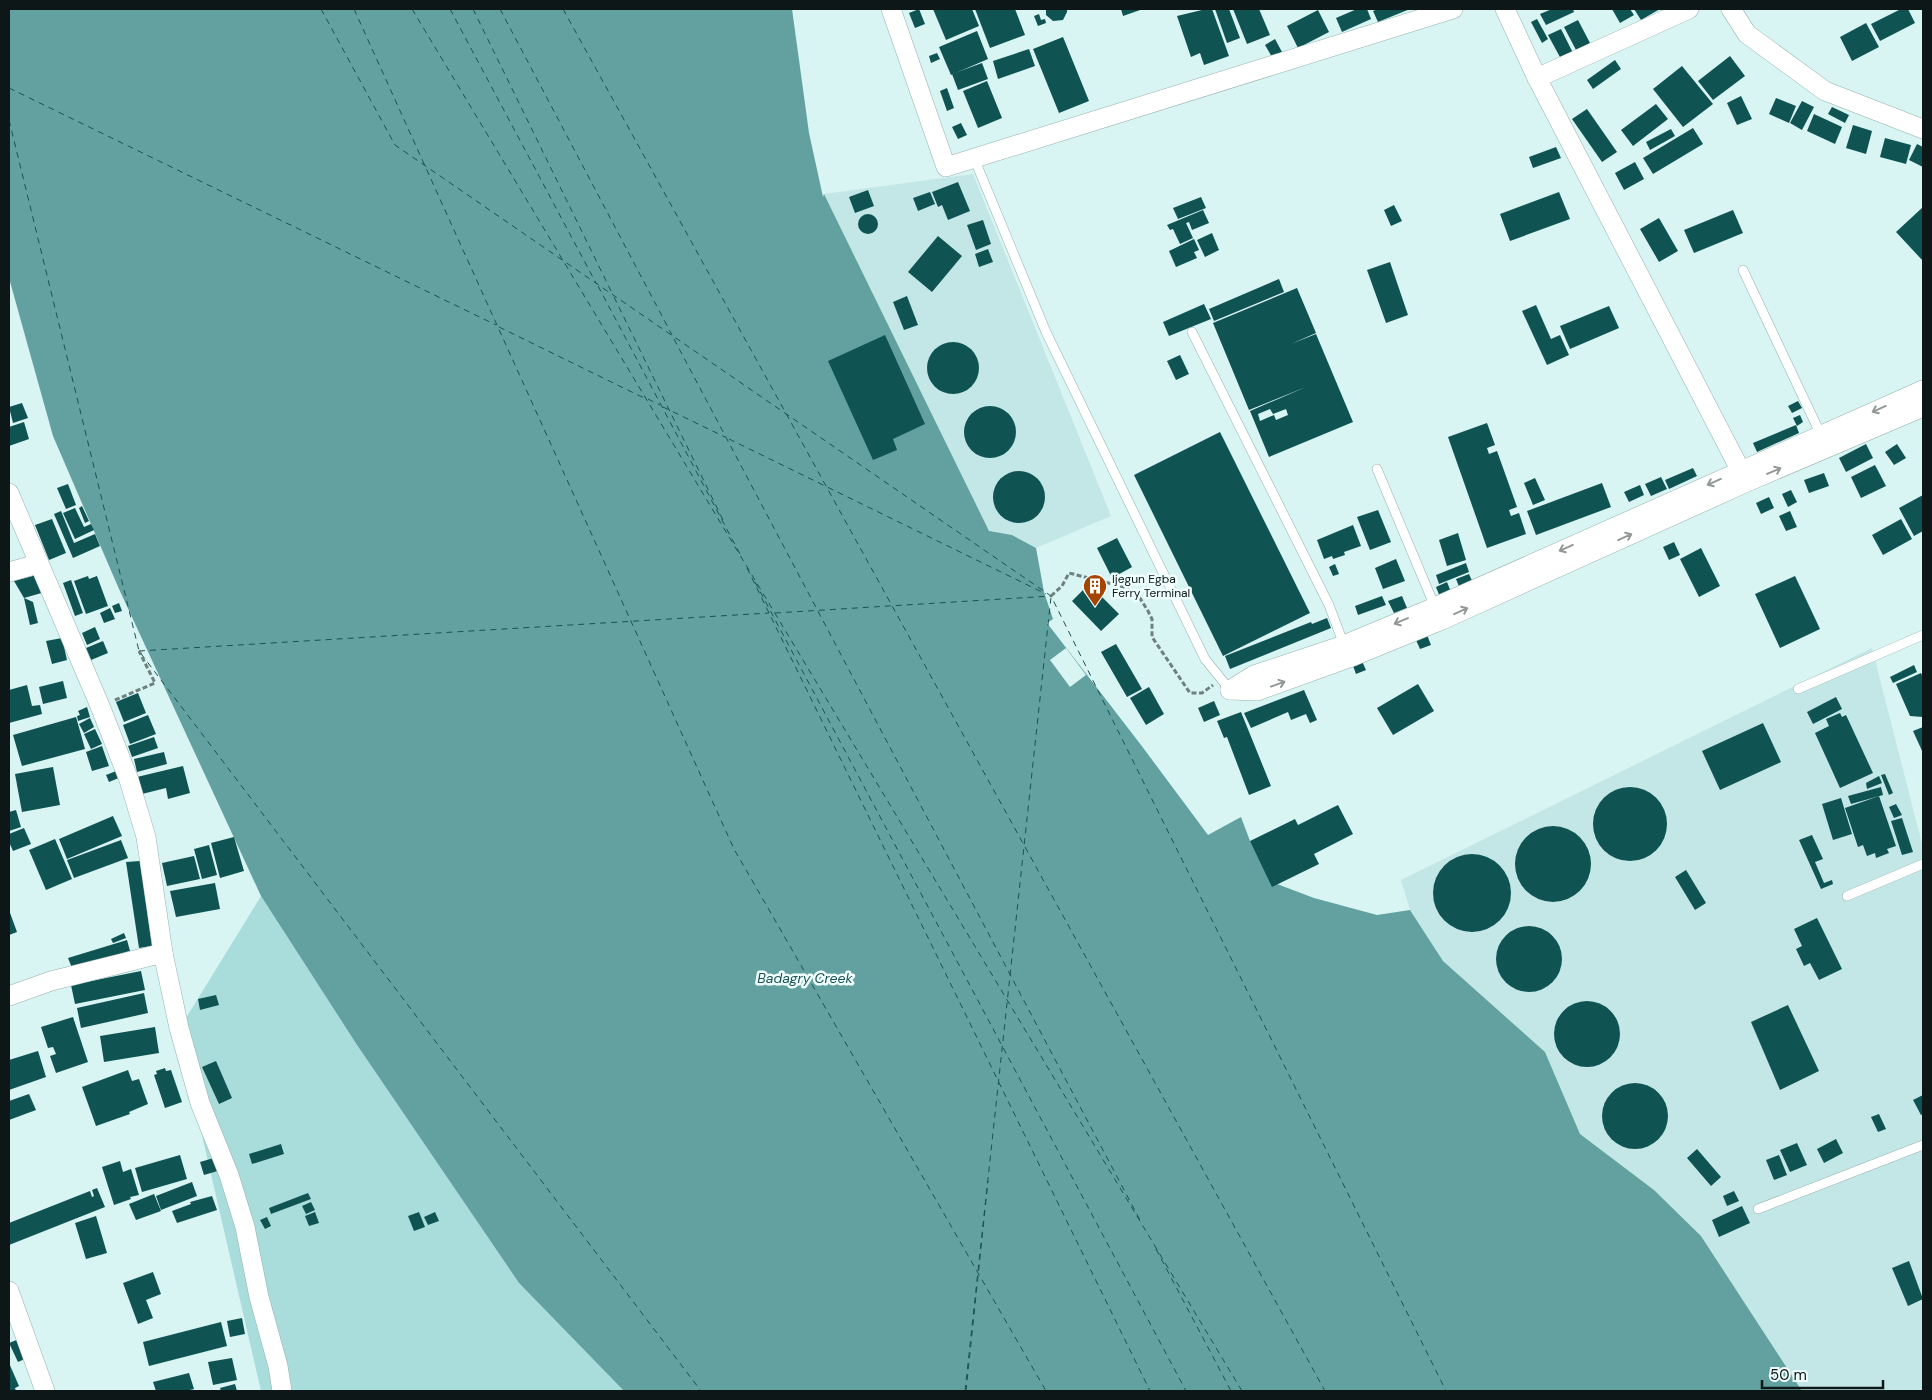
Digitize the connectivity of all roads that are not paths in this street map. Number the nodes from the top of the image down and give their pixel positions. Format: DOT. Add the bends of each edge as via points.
graph roads {
  1 [pos="891,9"];
  2 [pos="1453,9"];
  3 [pos="1505,9"];
  4 [pos="1689,9"];
  5 [pos="1731,9"];
  6 [pos="1538,78"];
  7 [pos="1923,129"];
  8 [pos="974,158"];
  9 [pos="1743,270"];
  10 [pos="1192,332"];
  11 [pos="1923,390"];
  12 [pos="1923,407"];
  13 [pos="1821,435"];
  14 [pos="1377,469"];
  15 [pos="1744,476"];
  16 [pos="9,493"];
  17 [pos="38,564"];
  18 [pos="9,572"];
  19 [pos="1434,607"];
  20 [pos="1923,635"];
  21 [pos="1344,645"];
  22 [pos="1226,684"];
  23 [pos="1798,690"];
  24 [pos="1923,864"];
  25 [pos="1848,896"];
  26 [pos="163,953"];
  27 [pos="9,996"];
  28 [pos="1923,1145"];
  29 [pos="1758,1209"];
  30 [pos="9,1291"];
  31 [pos="45,1391"];
  32 [pos="282,1391"];
  1 -- 8 [label="street" via="946,167"];
  2 -- 8 [label="street"];
  3 -- 6 [label="street"];
  4 -- 6 [label="street"];
  5 -- 7 [label="street" via="1747,34 1824,91"];
  6 -- 15 [label="street"];
  8 -- 22 [label="lane" via="1046,332 1205,659"];
  9 -- 13 [label="lane"];
  10 -- 21 [label="lane" via="1328,605"];
  11 -- 13 [label="street, one-way"];
  15 -- 12 [label="street, one-way"];
  13 -- 15 [label="street"];
  14 -- 19 [label="lane"];
  15 -- 19 [label="street, one-way"];
  22 -- 15 [label="street, one-way" via="1257,691 1354,656 1442,620"];
  16 -- 17 [label="street"];
  17 -- 18 [label="street"];
  17 -- 26 [label="street" via="129,780 146,837"];
  19 -- 21 [label="street, one-way"];
  20 -- 23 [label="lane"];
  21 -- 22 [label="street"];
  24 -- 25 [label="lane"];
  26 -- 27 [label="street" via="51,981"];
  26 -- 32 [label="street" via="178,1028 200,1103 229,1175 245,1227"];
  28 -- 29 [label="lane"];
  30 -- 31 [label="street"];
}
